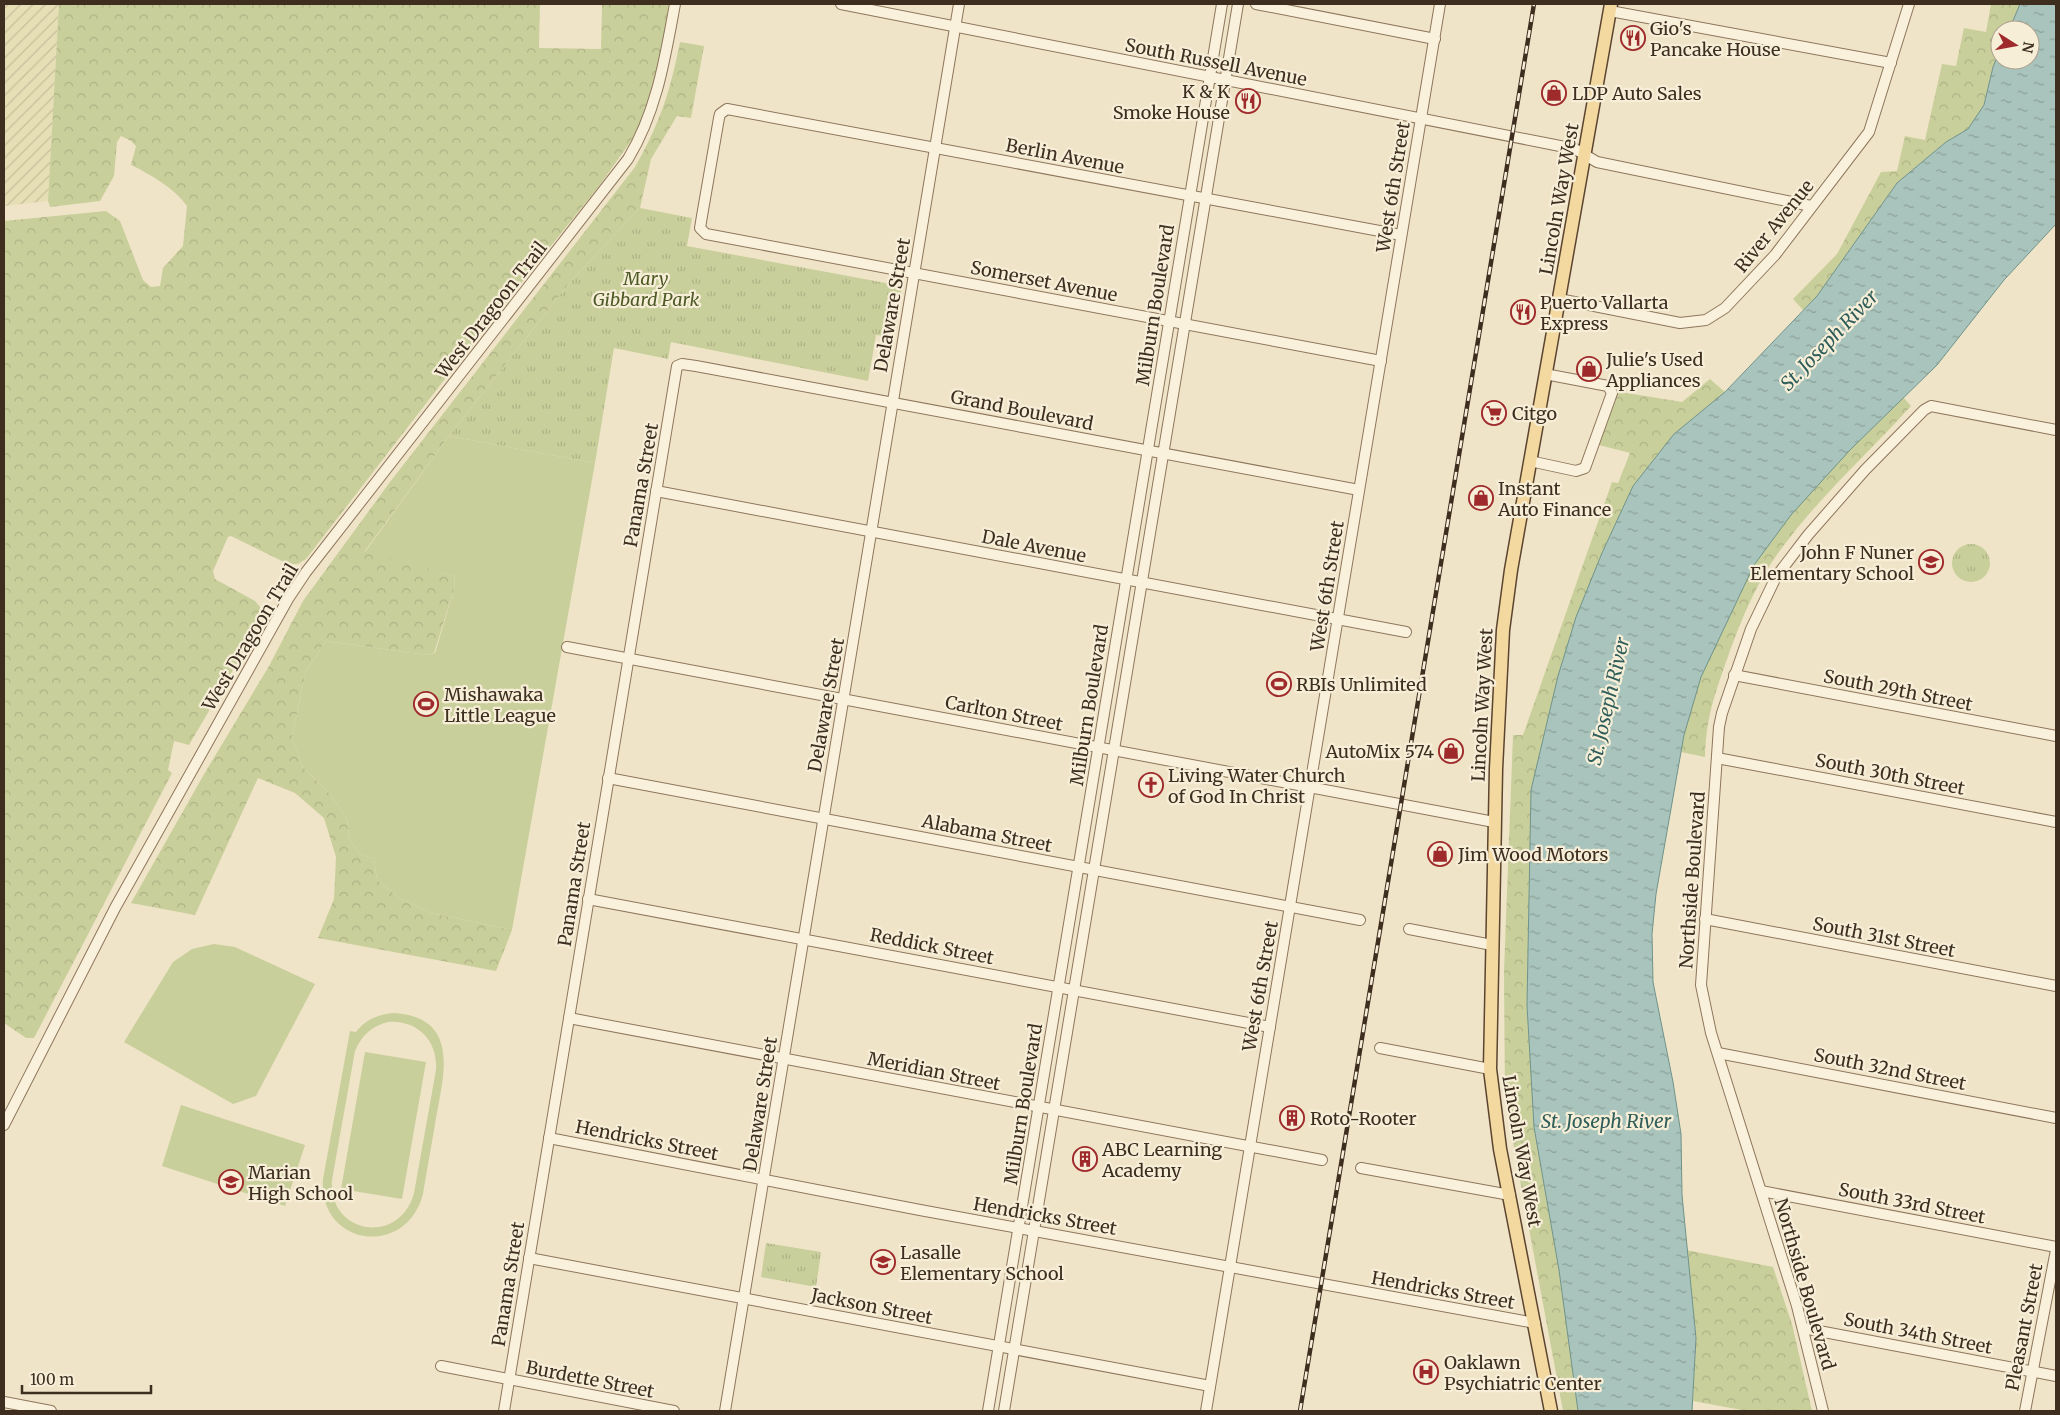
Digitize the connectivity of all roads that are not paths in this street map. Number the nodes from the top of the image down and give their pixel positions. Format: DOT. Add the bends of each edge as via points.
graph roads {
  1 [pos="675,4"];
  2 [pos="841,4"];
  3 [pos="960,4"];
  4 [pos="1222,4"];
  5 [pos="1238,4"];
  6 [pos="1256,4"];
  7 [pos="1440,4"];
  8 [pos="1909,4"];
  9 [pos="1611,8"];
  10 [pos="956,27"];
  11 [pos="1434,39"];
  12 [pos="1891,63"];
  13 [pos="1210,77"];
  14 [pos="1225,80"];
  15 [pos="1421,118"];
  16 [pos="936,148"];
  17 [pos="1584,155"];
  18 [pos="1190,195"];
  19 [pos="1205,198"];
  20 [pos="1811,206"];
  21 [pos="702,232"];
  22 [pos="1401,236"];
  23 [pos="915,273"];
  24 [pos="1559,299"];
  25 [pos="1169,321"];
  26 [pos="1184,323"];
  27 [pos="1381,361"];
  28 [pos="679,364"];
  29 [pos="1546,374"];
  30 [pos="893,402"];
  31 [pos="2056,430"];
  32 [pos="1148,450"];
  33 [pos="1163,453"];
  34 [pos="1530,461"];
  35 [pos="1359,490"];
  36 [pos="656,491"];
  37 [pos="871,532"];
  38 [pos="1126,580"];
  39 [pos="1141,582"];
  40 [pos="1338,620"];
  41 [pos="1406,632"];
  42 [pos="568,647"];
  43 [pos="628,658"];
  44 [pos="1734,675"];
  45 [pos="844,698"];
  46 [pos="2056,736"];
  47 [pos="1098,747"];
  48 [pos="1113,750"];
  49 [pos="1717,758"];
  50 [pos="608,778"];
  51 [pos="1310,786"];
  52 [pos="824,819"];
  53 [pos="1494,822"];
  54 [pos="2056,822"];
  55 [pos="1078,867"];
  56 [pos="1094,870"];
  57 [pos="588,899"];
  58 [pos="1290,907"];
  59 [pos="1705,919"];
  60 [pos="1360,920"];
  61 [pos="1409,929"];
  62 [pos="804,939"];
  63 [pos="1492,945"];
  64 [pos="2056,986"];
  65 [pos="1058,987"];
  66 [pos="1074,990"];
  67 [pos="569,1018"];
  68 [pos="1270,1027"];
  69 [pos="1380,1048"];
  70 [pos="1718,1053"];
  71 [pos="784,1059"];
  72 [pos="1490,1069"];
  73 [pos="1038,1107"];
  74 [pos="1054,1110"];
  75 [pos="2056,1118"];
  76 [pos="4,1125"];
  77 [pos="549,1138"];
  78 [pos="1250,1146"];
  79 [pos="1322,1160"];
  80 [pos="1361,1168"];
  81 [pos="764,1178"];
  82 [pos="1761,1191"];
  83 [pos="1510,1196"];
  84 [pos="1019,1227"];
  85 [pos="1034,1230"];
  86 [pos="2056,1248"];
  87 [pos="529,1258"];
  88 [pos="1230,1267"];
  89 [pos="744,1299"];
  90 [pos="1535,1323"];
  91 [pos="1803,1328"];
  92 [pos="999,1347"];
  93 [pos="1014,1350"];
  94 [pos="441,1366"];
  95 [pos="2032,1372"];
  96 [pos="2056,1376"];
  97 [pos="509,1380"];
  98 [pos="1210,1386"];
  99 [pos="4,1402"];
  100 [pos="51,1411"];
  101 [pos="504,1411"];
  102 [pos="674,1411"];
  103 [pos="724,1411"];
  104 [pos="988,1411"];
  105 [pos="1004,1411"];
  106 [pos="1206,1411"];
  107 [pos="1550,1411"];
  108 [pos="1823,1411"];
  109 [pos="2025,1411"];
  1 -- 76 [label="street, West Dragoon Trail" via="651,112 628,159 288,599 115,908"];
  2 -- 10 [label="street, South Russell Avenue"];
  3 -- 10 [label="street, Delaware Street"];
  4 -- 13 [label="street, Milburn Boulevard"];
  5 -- 14 [label="street, Milburn Boulevard"];
  6 -- 11 [label="street"];
  7 -- 11 [label="street, West 6th Street"];
  8 -- 12 [label="street, River Avenue"];
  9 -- 12 [label="street"];
  9 -- 17 [label="main road, Lincoln Way West"];
  10 -- 13 [label="street, South Russell Avenue"];
  10 -- 16 [label="street, Delaware Street"];
  11 -- 15 [label="street, West 6th Street"];
  12 -- 20 [label="street, River Avenue" via="1869,132"];
  13 -- 14 [label="street, South Russell Avenue"];
  13 -- 18 [label="street, Milburn Boulevard"];
  14 -- 15 [label="street, South Russell Avenue"];
  14 -- 19 [label="street, Milburn Boulevard"];
  15 -- 17 [label="street, South Russell Avenue" via="1574,149"];
  15 -- 22 [label="street, West 6th Street"];
  16 -- 18 [label="street, Berlin Avenue"];
  16 -- 21 [label="street, Berlin Avenue" via="732,109 723,110 701,222"];
  16 -- 23 [label="street, Delaware Street"];
  17 -- 20 [label="street, South Russell Avenue" via="1597,162"];
  17 -- 24 [label="main road, Lincoln Way West"];
  18 -- 19 [label="street, Berlin Avenue"];
  18 -- 25 [label="street, Milburn Boulevard"];
  19 -- 22 [label="street, Berlin Avenue"];
  19 -- 26 [label="street, Milburn Boulevard"];
  20 -- 24 [label="street, River Avenue" via="1762,271 1725,308 1706,320 1680,323"];
  21 -- 23 [label="street, Somerset Avenue"];
  22 -- 27 [label="street, West 6th Street"];
  23 -- 25 [label="street, Somerset Avenue"];
  23 -- 30 [label="street, Delaware Street"];
  24 -- 29 [label="main road, Lincoln Way West"];
  25 -- 26 [label="street, Somerset Avenue"];
  25 -- 32 [label="street, Milburn Boulevard"];
  26 -- 27 [label="street, Somerset Avenue"];
  26 -- 33 [label="street, Milburn Boulevard"];
  27 -- 35 [label="street, West 6th Street"];
  28 -- 30 [label="street, Grand Boulevard"];
  28 -- 36 [label="street, Panama Street"];
  29 -- 34 [label="main road, Lincoln Way West"];
  29 -- 34 [label="street" via="1608,386 1612,393 1585,468 1576,470"];
  30 -- 32 [label="street, Grand Boulevard"];
  30 -- 37 [label="street, Delaware Street"];
  31 -- 44 [label="street, Northside Boulevard" via="1932,406 1924,410 1792,555 1766,596"];
  32 -- 33 [label="street, Grand Boulevard"];
  32 -- 38 [label="street, Milburn Boulevard"];
  33 -- 35 [label="street, Grand Boulevard"];
  33 -- 39 [label="street, Milburn Boulevard"];
  34 -- 53 [label="main road, Lincoln Way West" via="1504,621"];
  35 -- 40 [label="street, West 6th Street"];
  36 -- 37 [label="street, Dale Avenue"];
  36 -- 43 [label="street, Panama Street"];
  37 -- 38 [label="street, Dale Avenue"];
  37 -- 45 [label="street, Delaware Street"];
  38 -- 39 [label="street, Dale Avenue"];
  38 -- 47 [label="street, Milburn Boulevard"];
  39 -- 40 [label="street, Dale Avenue"];
  39 -- 48 [label="street, Milburn Boulevard"];
  40 -- 41 [label="street, Dale Avenue"];
  40 -- 51 [label="street, West 6th Street"];
  42 -- 43 [label="street, Carlton Street"];
  43 -- 45 [label="street, Carlton Street"];
  43 -- 50 [label="street, Panama Street"];
  44 -- 46 [label="street, South 29th Street"];
  44 -- 49 [label="street, Northside Boulevard" via="1718,727"];
  45 -- 47 [label="street, Carlton Street"];
  45 -- 52 [label="street, Delaware Street"];
  47 -- 48 [label="street, Carlton Street"];
  47 -- 55 [label="street, Milburn Boulevard"];
  48 -- 51 [label="street, Carlton Street"];
  48 -- 56 [label="street, Milburn Boulevard"];
  49 -- 54 [label="street, South 30th Street"];
  49 -- 59 [label="street, Northside Boulevard"];
  50 -- 52 [label="street, Alabama Street"];
  50 -- 57 [label="street, Panama Street"];
  51 -- 53 [label="street, Carlton Street"];
  51 -- 58 [label="street, West 6th Street"];
  52 -- 55 [label="street, Alabama Street"];
  52 -- 62 [label="street, Delaware Street"];
  53 -- 63 [label="main road, Lincoln Way West"];
  55 -- 56 [label="street, Alabama Street"];
  55 -- 65 [label="street, Milburn Boulevard"];
  56 -- 58 [label="street, Alabama Street"];
  56 -- 66 [label="street, Milburn Boulevard"];
  57 -- 62 [label="street, Reddick Street"];
  57 -- 67 [label="street, Panama Street"];
  58 -- 60 [label="street, Alabama Street"];
  58 -- 68 [label="street, West 6th Street"];
  59 -- 64 [label="street, South 31st Street"];
  59 -- 70 [label="street, Northside Boulevard" via="1701,985"];
  61 -- 63 [label="street"];
  62 -- 65 [label="street, Reddick Street"];
  62 -- 71 [label="street, Delaware Street"];
  63 -- 72 [label="main road, Lincoln Way West"];
  65 -- 66 [label="street, Reddick Street"];
  65 -- 73 [label="street, Milburn Boulevard"];
  66 -- 68 [label="street, Reddick Street"];
  66 -- 74 [label="street, Milburn Boulevard"];
  67 -- 71 [label="street, Meridian Street"];
  67 -- 77 [label="street, Panama Street"];
  68 -- 78 [label="street, West 6th Street"];
  69 -- 72 [label="street"];
  70 -- 75 [label="street, South 32nd Street"];
  70 -- 82 [label="street, Northside Boulevard"];
  71 -- 73 [label="street, Meridian Street"];
  71 -- 81 [label="street, Delaware Street"];
  72 -- 83 [label="main road, Lincoln Way West" via="1494,1116"];
  73 -- 74 [label="street, Meridian Street"];
  73 -- 84 [label="street, Milburn Boulevard"];
  74 -- 78 [label="street, Meridian Street"];
  74 -- 85 [label="street, Milburn Boulevard"];
  77 -- 81 [label="street, Hendricks Street"];
  77 -- 87 [label="street, Panama Street"];
  78 -- 79 [label="street, Meridian Street"];
  78 -- 88 [label="street, West 6th Street"];
  80 -- 83 [label="street"];
  81 -- 84 [label="street, Hendricks Street"];
  81 -- 89 [label="street, Delaware Street"];
  82 -- 86 [label="street, South 33rd Street"];
  82 -- 91 [label="street, Northside Boulevard"];
  83 -- 90 [label="main road, Lincoln Way West"];
  84 -- 85 [label="street, Hendricks Street"];
  84 -- 92 [label="street, Milburn Boulevard"];
  85 -- 88 [label="street, Hendricks Street"];
  85 -- 93 [label="street, Milburn Boulevard"];
  86 -- 95 [label="street, Pleasant Street"];
  87 -- 89 [label="street, Jackson Street"];
  87 -- 97 [label="street, Panama Street"];
  88 -- 90 [label="street, Hendricks Street"];
  88 -- 98 [label="street, West 6th Street"];
  89 -- 92 [label="street, Jackson Street"];
  89 -- 103 [label="street, Delaware Street"];
  90 -- 107 [label="main road, Lincoln Way West"];
  91 -- 95 [label="street, South 34th Street"];
  91 -- 108 [label="street, Northside Boulevard"];
  92 -- 93 [label="street, Jackson Street"];
  92 -- 104 [label="street, Milburn Boulevard"];
  93 -- 98 [label="street, Jackson Street"];
  93 -- 105 [label="street, Milburn Boulevard"];
  94 -- 97 [label="street, Burdette Street"];
  95 -- 96 [label="street, South 34th Street"];
  95 -- 109 [label="street, Pleasant Street"];
  97 -- 101 [label="street, Panama Street"];
  97 -- 102 [label="street, Burdette Street"];
  98 -- 106 [label="street, West 6th Street"];
  99 -- 100 [label="street"];
}
